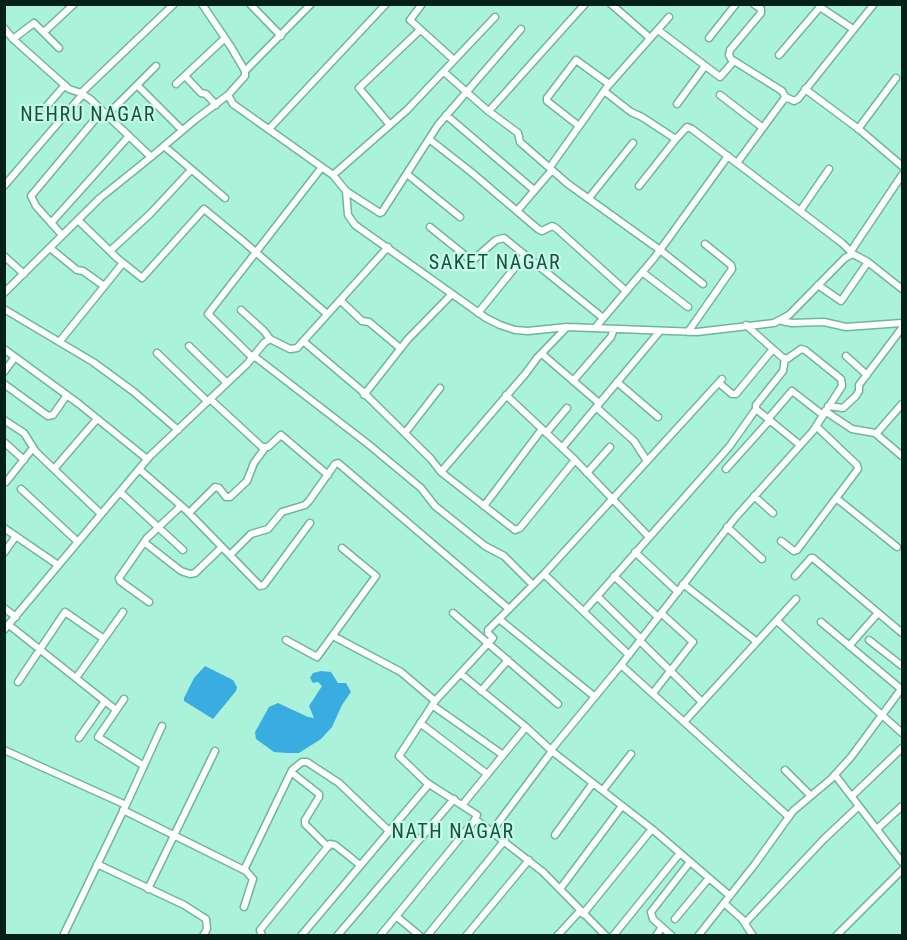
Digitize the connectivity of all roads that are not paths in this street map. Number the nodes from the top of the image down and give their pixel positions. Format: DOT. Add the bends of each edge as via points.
graph roads {
  1 [pos="74,4"];
  2 [pos="174,4"];
  3 [pos="202,4"];
  4 [pos="250,4"];
  5 [pos="311,4"];
  6 [pos="386,4"];
  7 [pos="422,4"];
  8 [pos="585,4"];
  9 [pos="611,4"];
  10 [pos="736,4"];
  11 [pos="754,4"];
  12 [pos="874,4"];
  13 [pos="495,17"];
  14 [pos="669,17"];
  15 [pos="4,28"];
  16 [pos="520,29"];
  17 [pos="420,30"];
  18 [pos="658,30"];
  19 [pos="853,30"];
  20 [pos="44,32"];
  21 [pos="281,36"];
  22 [pos="225,38"];
  23 [pos="650,38"];
  24 [pos="709,38"];
  25 [pos="13,39"];
  26 [pos="59,48"];
  27 [pos="779,55"];
  28 [pos="454,60"];
  29 [pos="734,61"];
  30 [pos="156,66"];
  31 [pos="705,66"];
  32 [pos="245,71"];
  33 [pos="444,72"];
  34 [pos="185,76"];
  35 [pos="896,78"];
  36 [pos="176,84"];
  37 [pos="609,84"];
  38 [pos="65,85"];
  39 [pos="137,86"];
  40 [pos="805,89"];
  41 [pos="604,91"];
  42 [pos="466,92"];
  43 [pos="82,94"];
  44 [pos="228,95"];
  45 [pos="720,95"];
  46 [pos="786,98"];
  47 [pos="677,104"];
  48 [pos="216,105"];
  49 [pos="45,108"];
  50 [pos="489,111"];
  51 [pos="104,113"];
  52 [pos="446,115"];
  53 [pos="390,125"];
  54 [pos="579,126"];
  55 [pos="763,128"];
  56 [pos="268,129"];
  57 [pos="858,129"];
  58 [pos="182,130"];
  59 [pos="129,136"];
  60 [pos="676,138"];
  61 [pos="429,139"];
  62 [pos="633,143"];
  63 [pos="164,146"];
  64 [pos="728,156"];
  65 [pos="151,157"];
  66 [pos="737,163"];
  67 [pos="903,166"];
  68 [pos="322,167"];
  69 [pos="551,168"];
  70 [pos="829,169"];
  71 [pos="191,170"];
  72 [pos="407,174"];
  73 [pos="333,175"];
  74 [pos="903,175"];
  75 [pos="4,186"];
  76 [pos="639,186"];
  77 [pos="534,190"];
  78 [pos="346,191"];
  79 [pos="225,198"];
  80 [pos="589,198"];
  81 [pos="517,211"];
  82 [pos="800,211"];
  83 [pos="460,217"];
  84 [pos="78,220"];
  85 [pos="51,223"];
  86 [pos="430,227"];
  87 [pos="62,235"];
  88 [pos="705,244"];
  89 [pos="388,247"];
  90 [pos="50,248"];
  91 [pos="660,250"];
  92 [pos="110,251"];
  93 [pos="257,253"];
  94 [pos="852,253"];
  95 [pos="525,255"];
  96 [pos="4,256"];
  97 [pos="868,262"];
  98 [pos="123,263"];
  99 [pos="642,272"];
  100 [pos="24,274"];
  101 [pos="703,284"];
  102 [pos="818,285"];
  103 [pos="104,286"];
  104 [pos="903,289"];
  105 [pos="626,291"];
  106 [pos="4,292"];
  107 [pos="452,294"];
  108 [pos="340,300"];
  109 [pos="688,307"];
  110 [pos="4,309"];
  111 [pos="241,310"];
  112 [pos="477,313"];
  113 [pos="327,314"];
  114 [pos="603,318"];
  115 [pos="782,321"];
  116 [pos="746,325"];
  117 [pos="903,325"];
  118 [pos="567,327"];
  119 [pos="595,328"];
  120 [pos="614,329"];
  121 [pos="660,331"];
  122 [pos="688,332"];
  123 [pos="270,339"];
  124 [pos="60,341"];
  125 [pos="303,341"];
  126 [pos="189,346"];
  127 [pos="400,348"];
  128 [pos="4,349"];
  129 [pos="773,349"];
  130 [pos="157,353"];
  131 [pos="542,354"];
  132 [pos="846,356"];
  133 [pos="15,357"];
  134 [pos="253,357"];
  135 [pos="785,358"];
  136 [pos="4,372"];
  137 [pos="867,375"];
  138 [pos="573,381"];
  139 [pos="617,382"];
  140 [pos="226,383"];
  141 [pos="4,384"];
  142 [pos="440,388"];
  143 [pos="364,394"];
  144 [pos="67,395"];
  145 [pos="506,395"];
  146 [pos="209,400"];
  147 [pos="903,404"];
  148 [pos="597,405"];
  149 [pos="567,408"];
  150 [pos="756,408"];
  151 [pos="825,411"];
  152 [pos="658,417"];
  153 [pos="97,419"];
  154 [pos="769,419"];
  155 [pos="4,420"];
  156 [pos="816,426"];
  157 [pos="178,430"];
  158 [pos="544,431"];
  159 [pos="405,433"];
  160 [pos="876,434"];
  161 [pos="4,442"];
  162 [pos="800,445"];
  163 [pos="610,447"];
  164 [pos="33,448"];
  165 [pos="266,448"];
  166 [pos="562,448"];
  167 [pos="903,456"];
  168 [pos="147,459"];
  169 [pos="24,460"];
  170 [pos="574,460"];
  171 [pos="647,461"];
  172 [pos="54,469"];
  173 [pos="139,469"];
  174 [pos="726,469"];
  175 [pos="441,472"];
  176 [pos="587,473"];
  177 [pos="328,475"];
  178 [pos="6,482"];
  179 [pos="21,489"];
  180 [pos="120,492"];
  181 [pos="754,496"];
  182 [pos="836,498"];
  183 [pos="612,499"];
  184 [pos="181,506"];
  185 [pos="484,506"];
  186 [pos="189,513"];
  187 [pos="773,513"];
  188 [pos="101,514"];
  189 [pos="310,523"];
  190 [pos="158,526"];
  191 [pos="727,527"];
  192 [pos="4,528"];
  193 [pos="16,536"];
  194 [pos="649,537"];
  195 [pos="781,541"];
  196 [pos="78,542"];
  197 [pos="144,542"];
  198 [pos="222,547"];
  199 [pos="897,547"];
  200 [pos="342,548"];
  201 [pos="183,550"];
  202 [pos="635,552"];
  203 [pos="4,553"];
  204 [pos="230,555"];
  205 [pos="762,559"];
  206 [pos="58,566"];
  207 [pos="544,574"];
  208 [pos="614,576"];
  209 [pos="795,576"];
  210 [pos="683,584"];
  211 [pos="533,585"];
  212 [pos="678,592"];
  213 [pos="597,596"];
  214 [pos="796,599"];
  215 [pos="148,602"];
  216 [pos="4,608"];
  217 [pos="509,609"];
  218 [pos="584,611"];
  219 [pos="123,612"];
  220 [pos="453,613"];
  221 [pos="878,613"];
  222 [pos="659,615"];
  223 [pos="16,617"];
  224 [pos="499,619"];
  225 [pos="777,621"];
  226 [pos="821,622"];
  227 [pos="7,628"];
  228 [pos="903,633"];
  229 [pos="333,636"];
  230 [pos="104,639"];
  231 [pos="286,640"];
  232 [pos="640,640"];
  233 [pos="869,640"];
  234 [pos="757,642"];
  235 [pos="488,643"];
  236 [pos="849,646"];
  237 [pos="40,649"];
  238 [pos="629,655"];
  239 [pos="508,660"];
  240 [pos="621,666"];
  241 [pos="903,666"];
  242 [pos="671,670"];
  243 [pos="460,674"];
  244 [pos="76,678"];
  245 [pos="18,682"];
  246 [pos="902,688"];
  247 [pos="481,691"];
  248 [pos="653,693"];
  249 [pos="595,697"];
  250 [pos="124,699"];
  251 [pos="105,701"];
  252 [pos="702,702"];
  253 [pos="433,703"];
  254 [pos="558,704"];
  255 [pos="116,710"];
  256 [pos="883,715"];
  257 [pos="684,722"];
  258 [pos="420,723"];
  259 [pos="162,726"];
  260 [pos="526,727"];
  261 [pos="903,733"];
  262 [pos="79,738"];
  263 [pos="903,748"];
  264 [pos="4,750"];
  265 [pos="215,751"];
  266 [pos="551,751"];
  267 [pos="631,754"];
  268 [pos="503,755"];
  269 [pos="144,766"];
  270 [pos="785,770"];
  271 [pos="291,772"];
  272 [pos="487,774"];
  273 [pos="835,775"];
  274 [pos="593,783"];
  275 [pos="429,784"];
  276 [pos="603,790"];
  277 [pos="811,796"];
  278 [pos="852,796"];
  279 [pos="454,799"];
  280 [pos="463,804"];
  281 [pos="622,806"];
  282 [pos="859,806"];
  283 [pos="903,806"];
  284 [pos="125,807"];
  285 [pos="789,817"];
  286 [pos="475,819"];
  287 [pos="652,829"];
  288 [pos="877,829"];
  289 [pos="389,831"];
  290 [pos="492,831"];
  291 [pos="555,835"];
  292 [pos="175,836"];
  293 [pos="505,840"];
  294 [pos="328,847"];
  295 [pos="680,853"];
  296 [pos="529,860"];
  297 [pos="690,862"];
  298 [pos="903,862"];
  299 [pos="98,864"];
  300 [pos="360,866"];
  301 [pos="244,870"];
  302 [pos="903,870"];
  303 [pos="709,878"];
  304 [pos="148,889"];
  305 [pos="560,889"];
  306 [pos="730,896"];
  307 [pos="724,903"];
  308 [pos="244,907"];
  309 [pos="581,912"];
  310 [pos="396,916"];
  311 [pos="675,919"];
  312 [pos="746,923"];
  313 [pos="662,927"];
  314 [pos="63,936"];
  315 [pos="203,936"];
  316 [pos="262,936"];
  317 [pos="302,936"];
  318 [pos="337,936"];
  319 [pos="380,936"];
  320 [pos="420,936"];
  321 [pos="427,936"];
  322 [pos="466,936"];
  323 [pos="557,936"];
  324 [pos="606,936"];
  325 [pos="613,936"];
  326 [pos="656,936"];
  327 [pos="672,936"];
  328 [pos="698,936"];
  329 [pos="753,936"];
  330 [pos="836,936"];
  1 -- 20 [label="street"];
  2 -- 43 [label="street"];
  3 -- 22 [label="street"];
  4 -- 21 [label="street"];
  5 -- 21 [label="street"];
  6 -- 56 [label="street"];
  7 -- 17 [label="street" via="410,20"];
  8 -- 50 [label="street"];
  9 -- 23 [label="street"];
  10 -- 24 [label="street"];
  11 -- 29 [label="street" via="762,11 730,50"];
  12 -- 19 [label="street"];
  13 -- 28 [label="street"];
  14 -- 18 [label="street"];
  15 -- 25 [label="street"];
  16 -- 42 [label="street"];
  17 -- 28 [label="street"];
  17 -- 53 [label="street" via="359,88"];
  18 -- 23 [label="street"];
  18 -- 31 [label="street"];
  19 -- 27 [label="street" via="820,8"];
  19 -- 40 [label="street"];
  20 -- 25 [label="street" via="34,23"];
  20 -- 26 [label="street"];
  21 -- 32 [label="street"];
  22 -- 32 [label="street"];
  22 -- 34 [label="street"];
  23 -- 37 [label="street"];
  25 -- 38 [label="street"];
  28 -- 33 [label="street"];
  29 -- 31 [label="street" via="720,77"];
  29 -- 46 [label="street" via="782,91"];
  30 -- 39 [label="street"];
  31 -- 47 [label="street"];
  32 -- 44 [label="street"];
  33 -- 42 [label="street"];
  33 -- 53 [label="street"];
  34 -- 36 [label="street"];
  34 -- 48 [label="street"];
  35 -- 57 [label="street"];
  37 -- 41 [label="street"];
  37 -- 54 [label="street" via="576,60 547,98 547,102"];
  38 -- 43 [label="street"];
  38 -- 49 [label="street"];
  39 -- 51 [label="street"];
  39 -- 58 [label="street"];
  40 -- 46 [label="street" via="796,101"];
  40 -- 57 [label="street"];
  41 -- 54 [label="street"];
  41 -- 60 [label="street"];
  42 -- 50 [label="street"];
  42 -- 52 [label="street"];
  43 -- 51 [label="street"];
  43 -- 75 [label="street"];
  44 -- 48 [label="street"];
  44 -- 56 [label="street" via="233,104"];
  45 -- 55 [label="street"];
  46 -- 55 [label="street"];
  48 -- 58 [label="street"];
  50 -- 69 [label="street" via="518,133 520,142"];
  51 -- 59 [label="street"];
  51 -- 85 [label="street" via="31,196"];
  52 -- 61 [label="street"];
  52 -- 77 [label="street"];
  53 -- 73 [label="street"];
  54 -- 69 [label="street"];
  55 -- 66 [label="street"];
  56 -- 68 [label="street"];
  57 -- 67 [label="street"];
  58 -- 63 [label="street"];
  59 -- 65 [label="street"];
  59 -- 85 [label="street"];
  60 -- 64 [label="street" via="689,127"];
  60 -- 76 [label="street"];
  61 -- 72 [label="street"];
  61 -- 81 [label="street"];
  62 -- 80 [label="street"];
  63 -- 65 [label="street"];
  63 -- 71 [label="street"];
  64 -- 66 [label="street"];
  64 -- 91 [label="street"];
  65 -- 84 [label="street"];
  66 -- 82 [label="street"];
  68 -- 73 [label="street"];
  68 -- 93 [label="street"];
  69 -- 77 [label="street"];
  69 -- 80 [label="street"];
  70 -- 82 [label="street"];
  71 -- 79 [label="street"];
  71 -- 92 [label="street"];
  72 -- 78 [label="street" via="381,213"];
  72 -- 83 [label="street"];
  73 -- 78 [label="street"];
  74 -- 94 [label="street"];
  77 -- 81 [label="street"];
  78 -- 89 [label="street" via="350,220"];
  80 -- 91 [label="street"];
  81 -- 105 [label="street" via="541,231 556,228"];
  82 -- 94 [label="street"];
  84 -- 87 [label="street"];
  84 -- 92 [label="street"];
  85 -- 87 [label="street"];
  86 -- 95 [label="street" via="472,261 502,237"];
  87 -- 90 [label="street"];
  88 -- 122 [label="street" via="732,269"];
  89 -- 107 [label="street"];
  89 -- 108 [label="street"];
  90 -- 100 [label="street"];
  90 -- 103 [label="street"];
  91 -- 99 [label="street"];
  91 -- 101 [label="street"];
  92 -- 98 [label="street"];
  93 -- 98 [label="street" via="202,209 143,277"];
  93 -- 113 [label="street"];
  93 -- 134 [label="street" via="208,314"];
  94 -- 97 [label="street"];
  94 -- 102 [label="street"];
  95 -- 112 [label="street"];
  95 -- 114 [label="street"];
  96 -- 100 [label="street"];
  97 -- 102 [label="street" via="841,301"];
  97 -- 104 [label="street"];
  98 -- 103 [label="street"];
  99 -- 105 [label="street"];
  99 -- 109 [label="street"];
  100 -- 106 [label="street"];
  102 -- 115 [label="street"];
  103 -- 124 [label="street"];
  105 -- 114 [label="street"];
  107 -- 112 [label="street"];
  107 -- 127 [label="street"];
  108 -- 113 [label="street"];
  108 -- 127 [label="street"];
  110 -- 124 [label="street"];
  111 -- 123 [label="street"];
  112 -- 118 [label="street" via="515,330"];
  113 -- 125 [label="street"];
  114 -- 119 [label="street"];
  115 -- 116 [label="street"];
  115 -- 117 [label="street" via="846,327"];
  116 -- 122 [label="street"];
  116 -- 129 [label="street"];
  117 -- 137 [label="street"];
  118 -- 119 [label="street"];
  118 -- 131 [label="street"];
  119 -- 120 [label="street"];
  120 -- 121 [label="street"];
  120 -- 138 [label="street" via="611,338"];
  121 -- 122 [label="street"];
  121 -- 139 [label="street"];
  123 -- 125 [label="street" via="293,350"];
  123 -- 134 [label="street"];
  124 -- 157 [label="street" via="112,375"];
  125 -- 143 [label="street"];
  126 -- 140 [label="street"];
  127 -- 143 [label="street"];
  128 -- 133 [label="street"];
  129 -- 135 [label="street"];
  129 -- 171 [label="street" via="736,394 721,381"];
  130 -- 146 [label="street"];
  131 -- 138 [label="street"];
  131 -- 145 [label="street"];
  132 -- 137 [label="street"];
  133 -- 136 [label="street"];
  133 -- 144 [label="street"];
  134 -- 140 [label="street"];
  134 -- 211 [label="street" via="377,451 421,488 435,506 485,546 504,556"];
  135 -- 150 [label="street" via="784,370"];
  135 -- 151 [label="street" via="806,350 841,379 842,386"];
  137 -- 151 [label="street" via="858,394 845,407"];
  138 -- 148 [label="street"];
  139 -- 148 [label="street"];
  139 -- 152 [label="street"];
  140 -- 146 [label="street"];
  141 -- 144 [label="street" via="48,416 53,415"];
  142 -- 159 [label="street"];
  143 -- 159 [label="street"];
  144 -- 153 [label="street"];
  145 -- 158 [label="street"];
  145 -- 175 [label="street"];
  146 -- 157 [label="street"];
  146 -- 165 [label="street"];
  147 -- 160 [label="street"];
  148 -- 166 [label="street"];
  148 -- 171 [label="street" via="634,441"];
  149 -- 158 [label="street"];
  150 -- 154 [label="street"];
  150 -- 194 [label="street" via="729,447"];
  151 -- 154 [label="street" via="792,391"];
  151 -- 156 [label="street"];
  151 -- 160 [label="street" via="852,429"];
  153 -- 168 [label="street"];
  153 -- 172 [label="street"];
  154 -- 162 [label="street"];
  154 -- 174 [label="street"];
  155 -- 164 [label="street" via="24,433"];
  156 -- 162 [label="street"];
  156 -- 182 [label="street" via="858,467"];
  157 -- 168 [label="street"];
  158 -- 166 [label="street"];
  158 -- 185 [label="street"];
  159 -- 175 [label="street"];
  160 -- 167 [label="street"];
  161 -- 169 [label="street"];
  162 -- 181 [label="street"];
  163 -- 176 [label="street"];
  164 -- 169 [label="street"];
  164 -- 172 [label="street"];
  165 -- 177 [label="street" via="279,435 284,437"];
  165 -- 186 [label="street" via="247,481 230,497 215,487"];
  166 -- 170 [label="street"];
  168 -- 173 [label="street"];
  169 -- 178 [label="street"];
  170 -- 176 [label="street"];
  170 -- 185 [label="street" via="520,528 511,528"];
  171 -- 183 [label="street"];
  172 -- 188 [label="street"];
  173 -- 180 [label="street"];
  173 -- 184 [label="street"];
  175 -- 185 [label="street"];
  176 -- 183 [label="street"];
  177 -- 204 [label="street" via="305,505 284,511 268,529 252,534"];
  177 -- 217 [label="street" via="335,464 344,466"];
  179 -- 196 [label="street"];
  180 -- 188 [label="street"];
  180 -- 190 [label="street"];
  181 -- 187 [label="street"];
  181 -- 191 [label="street"];
  182 -- 195 [label="street" via="797,550"];
  182 -- 199 [label="street"];
  183 -- 194 [label="street"];
  183 -- 207 [label="street"];
  184 -- 186 [label="street"];
  184 -- 190 [label="street"];
  186 -- 198 [label="street"];
  188 -- 196 [label="street"];
  189 -- 204 [label="street" via="262,586"];
  190 -- 197 [label="street"];
  190 -- 201 [label="street"];
  191 -- 205 [label="street"];
  191 -- 210 [label="street"];
  192 -- 193 [label="street"];
  193 -- 203 [label="street"];
  193 -- 206 [label="street"];
  194 -- 202 [label="street"];
  196 -- 206 [label="street"];
  197 -- 198 [label="street" via="190,574"];
  197 -- 215 [label="street" via="119,578"];
  198 -- 204 [label="street"];
  200 -- 229 [label="street" via="376,576"];
  202 -- 208 [label="street"];
  202 -- 212 [label="street"];
  206 -- 223 [label="street"];
  207 -- 211 [label="street"];
  207 -- 218 [label="street"];
  208 -- 213 [label="street"];
  208 -- 222 [label="street"];
  209 -- 221 [label="street" via="813,558"];
  210 -- 212 [label="street"];
  210 -- 234 [label="street"];
  211 -- 217 [label="street"];
  212 -- 222 [label="street"];
  213 -- 218 [label="street"];
  213 -- 232 [label="street"];
  214 -- 225 [label="street"];
  216 -- 223 [label="street"];
  217 -- 224 [label="street"];
  218 -- 238 [label="street"];
  219 -- 230 [label="street"];
  220 -- 235 [label="street"];
  221 -- 228 [label="street"];
  221 -- 236 [label="street"];
  222 -- 232 [label="street"];
  222 -- 242 [label="street" via="693,640"];
  223 -- 227 [label="street"];
  224 -- 235 [label="street" via="488,630 493,638"];
  224 -- 249 [label="street"];
  225 -- 234 [label="street"];
  225 -- 256 [label="street"];
  226 -- 236 [label="street"];
  227 -- 237 [label="street"];
  229 -- 231 [label="street" via="317,657"];
  229 -- 253 [label="street" via="401,672"];
  230 -- 237 [label="street" via="65,612"];
  230 -- 244 [label="street"];
  232 -- 238 [label="street"];
  232 -- 242 [label="street"];
  233 -- 241 [label="street"];
  234 -- 252 [label="street"];
  235 -- 239 [label="street"];
  235 -- 243 [label="street"];
  236 -- 246 [label="street"];
  237 -- 244 [label="street"];
  237 -- 245 [label="street"];
  238 -- 240 [label="street"];
  239 -- 247 [label="street"];
  239 -- 254 [label="street"];
  240 -- 248 [label="street"];
  240 -- 249 [label="street"];
  242 -- 248 [label="street"];
  242 -- 252 [label="street"];
  243 -- 247 [label="street"];
  243 -- 253 [label="street"];
  244 -- 251 [label="street"];
  246 -- 256 [label="street"];
  247 -- 260 [label="street"];
  248 -- 257 [label="street"];
  249 -- 266 [label="street"];
  250 -- 255 [label="street"];
  251 -- 255 [label="street"];
  251 -- 262 [label="street"];
  252 -- 257 [label="street"];
  253 -- 258 [label="street"];
  253 -- 268 [label="street"];
  255 -- 269 [label="street" via="98,737"];
  256 -- 261 [label="street"];
  256 -- 273 [label="street"];
  257 -- 285 [label="street"];
  258 -- 272 [label="street"];
  258 -- 275 [label="street" via="399,756"];
  259 -- 269 [label="street"];
  260 -- 266 [label="street"];
  260 -- 268 [label="street"];
  263 -- 278 [label="street"];
  264 -- 284 [label="street"];
  265 -- 292 [label="street"];
  266 -- 274 [label="street"];
  266 -- 290 [label="street"];
  267 -- 276 [label="street"];
  268 -- 272 [label="street"];
  269 -- 284 [label="street"];
  270 -- 277 [label="street"];
  271 -- 289 [label="street" via="297,764 307,762 344,787"];
  271 -- 294 [label="street" via="319,794 305,824"];
  271 -- 301 [label="street"];
  272 -- 280 [label="street"];
  273 -- 277 [label="street"];
  273 -- 278 [label="street"];
  274 -- 276 [label="street"];
  274 -- 291 [label="street"];
  275 -- 279 [label="street"];
  275 -- 289 [label="street"];
  276 -- 281 [label="street"];
  277 -- 285 [label="street"];
  278 -- 282 [label="street"];
  279 -- 280 [label="street"];
  279 -- 318 [label="street"];
  280 -- 286 [label="street" via="477,815"];
  281 -- 287 [label="street"];
  281 -- 305 [label="street"];
  282 -- 288 [label="street"];
  282 -- 312 [label="street"];
  283 -- 288 [label="street"];
  284 -- 292 [label="street"];
  284 -- 299 [label="street"];
  285 -- 306 [label="street"];
  286 -- 290 [label="street"];
  286 -- 310 [label="street"];
  287 -- 295 [label="street"];
  287 -- 309 [label="street"];
  288 -- 298 [label="street"];
  289 -- 300 [label="street"];
  290 -- 293 [label="street"];
  292 -- 301 [label="street"];
  292 -- 304 [label="street"];
  293 -- 296 [label="street"];
  293 -- 321 [label="street"];
  294 -- 300 [label="street" via="332,843"];
  294 -- 316 [label="street" via="260,930"];
  295 -- 297 [label="street"];
  295 -- 325 [label="street"];
  296 -- 305 [label="street"];
  296 -- 322 [label="street"];
  297 -- 303 [label="street"];
  297 -- 313 [label="street" via="651,912 653,920"];
  299 -- 304 [label="street"];
  299 -- 314 [label="street"];
  300 -- 317 [label="street"];
  301 -- 308 [label="street" via="253,879"];
  302 -- 330 [label="street"];
  303 -- 306 [label="street"];
  303 -- 311 [label="street"];
  304 -- 315 [label="street" via="184,904 206,920"];
  305 -- 309 [label="street"];
  306 -- 307 [label="street"];
  307 -- 312 [label="street"];
  307 -- 328 [label="street"];
  309 -- 323 [label="street"];
  309 -- 324 [label="street"];
  310 -- 319 [label="street"];
  310 -- 320 [label="street"];
  312 -- 329 [label="street"];
  313 -- 326 [label="street"];
  313 -- 327 [label="street"];
}
